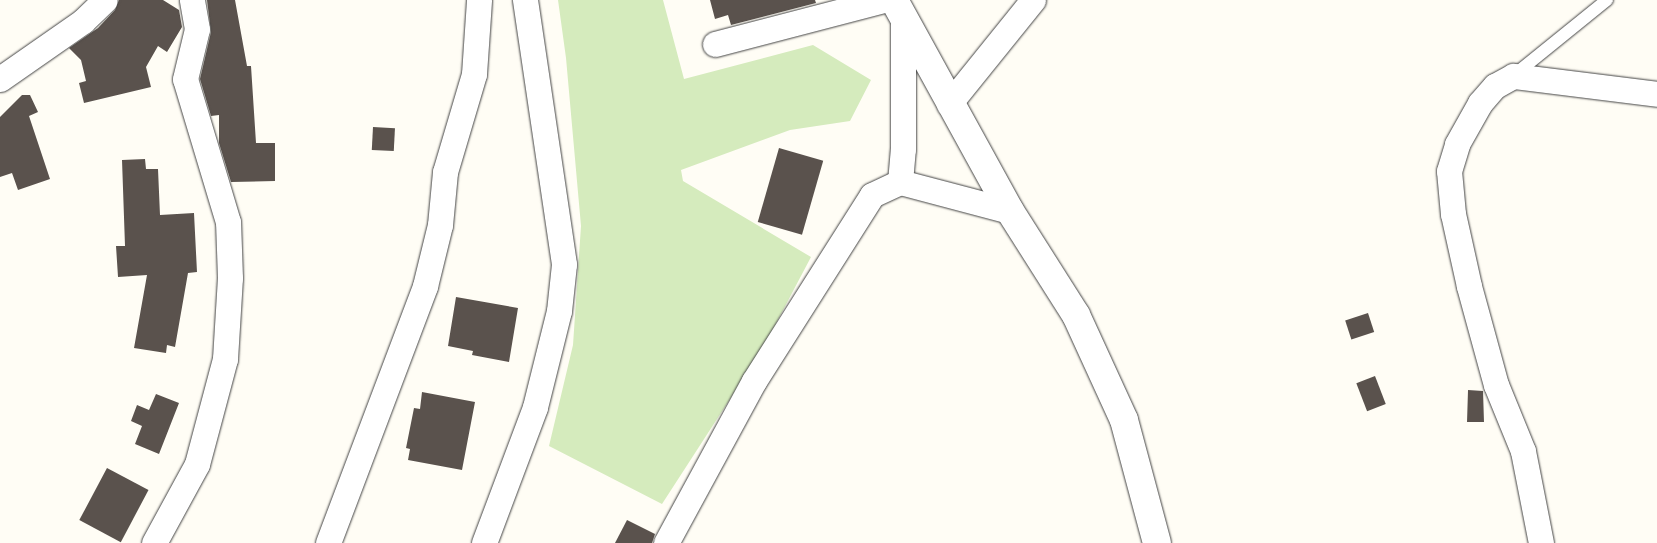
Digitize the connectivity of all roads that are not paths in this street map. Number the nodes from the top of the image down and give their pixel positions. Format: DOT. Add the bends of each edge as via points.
graph roads {
  1 [pos="105,0"];
  2 [pos="192,0"];
  3 [pos="479,0"];
  4 [pos="525,0"];
  5 [pos="1033,0"];
  6 [pos="1607,0"];
  7 [pos="896,6"];
  8 [pos="714,44"];
  9 [pos="1514,76"];
  10 [pos="0,79"];
  11 [pos="1657,94"];
  12 [pos="949,104"];
  13 [pos="900,182"];
  14 [pos="1010,211"];
  15 [pos="154,543"];
  16 [pos="328,543"];
  17 [pos="484,543"];
  18 [pos="666,543"];
  19 [pos="1157,543"];
  20 [pos="1541,543"];
  1 -- 10 [label="street" via="83,21"];
  2 -- 15 [label="street" via="197,29 185,78 228,222 230,278 225,359 197,464"];
  3 -- 16 [label="street" via="474,74 445,172 440,225 425,286"];
  4 -- 17 [label="street" via="564,264 558,310 535,407"];
  5 -- 12 [label="street"];
  6 -- 9 [label="lane"];
  7 -- 8 [label="street"];
  7 -- 12 [label="street"];
  7 -- 13 [label="street" via="904,149"];
  9 -- 11 [label="street"];
  9 -- 20 [label="street" via="1495,86 1480,103 1457,144 1449,171 1453,214 1469,286 1496,385 1523,451"];
  12 -- 14 [label="street"];
  13 -- 14 [label="street"];
  13 -- 18 [label="street" via="872,195 754,381"];
  14 -- 19 [label="street" via="1076,315 1120,411"];
}
